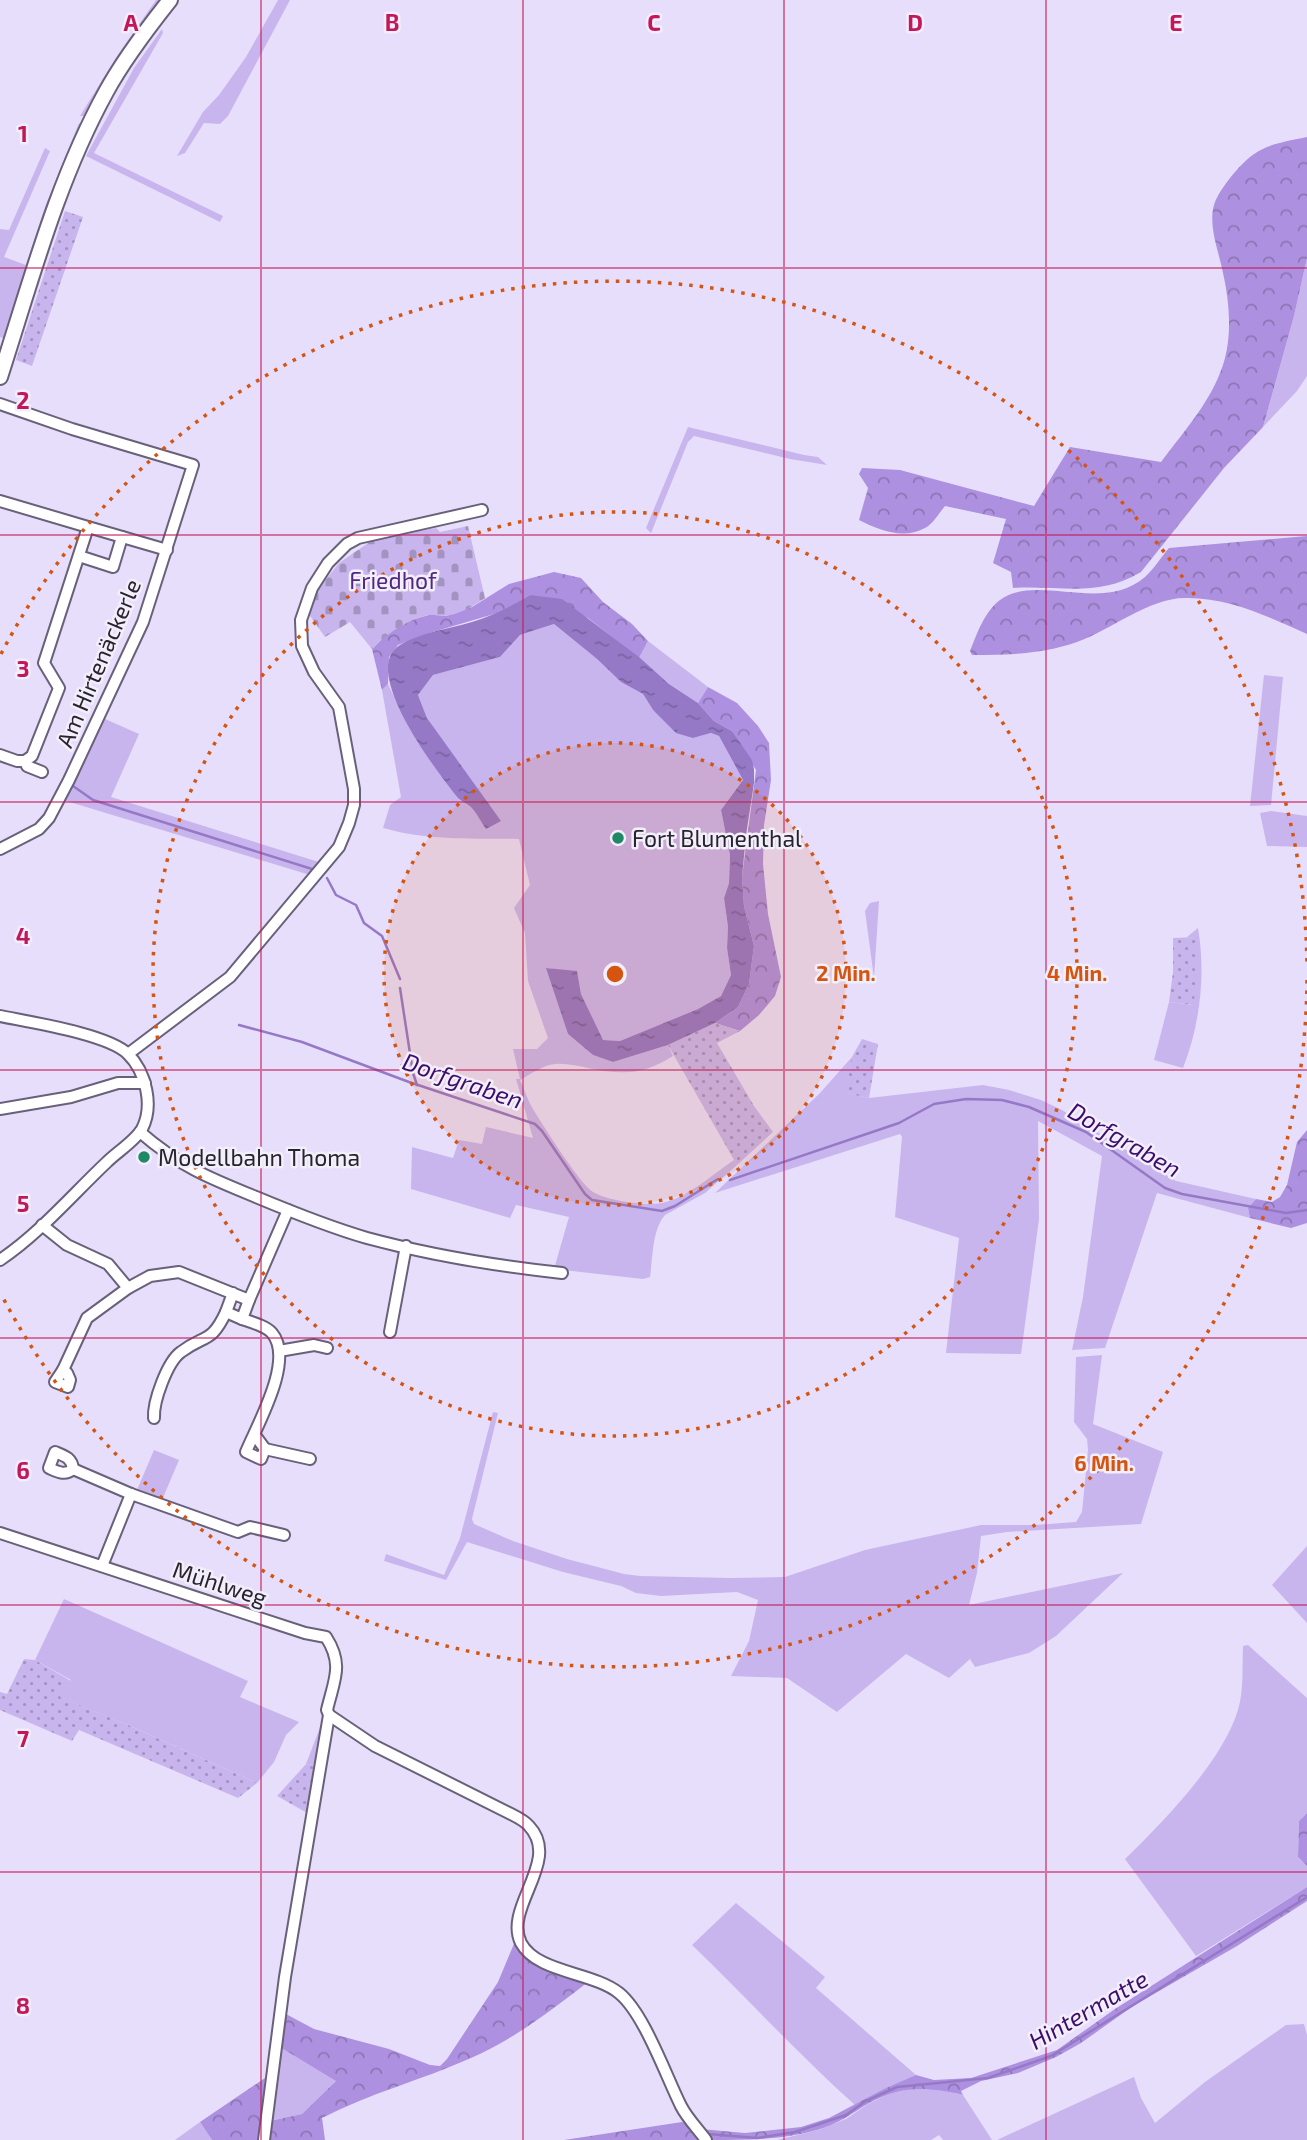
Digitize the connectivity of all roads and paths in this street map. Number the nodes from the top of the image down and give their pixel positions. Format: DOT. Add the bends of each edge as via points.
graph roads {
  1 [pos="170,0"];
  2 [pos="0,377"];
  3 [pos="0,404"];
  4 [pos="0,501"];
  5 [pos="482,510"];
  6 [pos="88,527"];
  7 [pos="122,537"];
  8 [pos="167,550"];
  9 [pos="79,556"];
  10 [pos="0,755"];
  11 [pos="25,761"];
  12 [pos="42,772"];
  13 [pos="0,849"];
  14 [pos="0,1016"];
  15 [pos="128,1054"];
  16 [pos="145,1083"];
  17 [pos="0,1109"];
  18 [pos="140,1132"];
  19 [pos="288,1210"];
  20 [pos="41,1225"];
  21 [pos="406,1246"];
  22 [pos="0,1260"];
  23 [pos="562,1273"];
  24 [pos="128,1288"];
  25 [pos="233,1293"];
  26 [pos="250,1300"];
  27 [pos="226,1312"];
  28 [pos="242,1318"];
  29 [pos="390,1332"];
  30 [pos="327,1348"];
  31 [pos="279,1351"];
  32 [pos="63,1370"];
  33 [pos="154,1418"];
  34 [pos="254,1434"];
  35 [pos="265,1449"];
  36 [pos="310,1459"];
  37 [pos="73,1469"];
  38 [pos="131,1494"];
  39 [pos="0,1533"];
  40 [pos="284,1535"];
  41 [pos="102,1566"];
  42 [pos="329,1715"];
  43 [pos="264,2140"];
  44 [pos="706,2140"];
  1 -- 2 [label="street" via="107,91 78,150"];
  3 -- 8 [label="street, Am Hirtenäckerle" via="193,465"];
  4 -- 6 [label="street"];
  5 -- 15 [label="street" via="358,538 336,554 317,577 303,610 302,646 339,707 354,789 349,822 338,847 230,977"];
  6 -- 7 [label="street"];
  6 -- 9 [label="street"];
  7 -- 8 [label="street"];
  7 -- 9 [label="street" via="113,567"];
  8 -- 13 [label="street, Am Hirtenäckerle" via="126,662 49,818 39,830"];
  9 -- 11 [label="street" via="44,663 59,688 32,757"];
  10 -- 11 [label="street"];
  11 -- 12 [label="street"];
  14 -- 15 [label="street" via="68,1031"];
  15 -- 16 [label="street"];
  16 -- 17 [label="street" via="118,1083 80,1095"];
  16 -- 18 [label="street" via="148,1109"];
  18 -- 19 [label="street" via="177,1162"];
  18 -- 20 [label="street"];
  19 -- 21 [label="street"];
  19 -- 26 [label="street"];
  20 -- 22 [label="street"];
  20 -- 24 [label="street" via="66,1245 108,1264"];
  21 -- 23 [label="street"];
  21 -- 29 [label="street"];
  24 -- 25 [label="street" via="160,1273 180,1272"];
  24 -- 32 [label="street" via="87,1318"];
  25 -- 26 [label="street"];
  25 -- 27 [label="street"];
  26 -- 28 [label="street"];
  27 -- 28 [label="street"];
  27 -- 33 [label="street" via="217,1331 173,1360 153,1406"];
  28 -- 31 [label="street" via="269,1330"];
  30 -- 31 [label="street" via="314,1345"];
  31 -- 34 [label="street" via="276,1379"];
  34 -- 35 [label="street"];
  34 -- 35 [label="street" via="246,1452 261,1459"];
  35 -- 36 [label="street"];
  37 -- 38 [label="street"];
  38 -- 40 [label="street" via="238,1532 250,1527"];
  38 -- 41 [label="street"];
  39 -- 41 [label="street, Mühlweg"];
  41 -- 42 [label="street, Mühlweg" via="327,1637 337,1658"];
  42 -- 43 [label="street" via="285,1978"];
  42 -- 44 [label="street" via="375,1746 529,1826 539,1843 539,1861 517,1930 520,1942 544,1963 592,1978 620,1994 655,2049 682,2109"];
}
